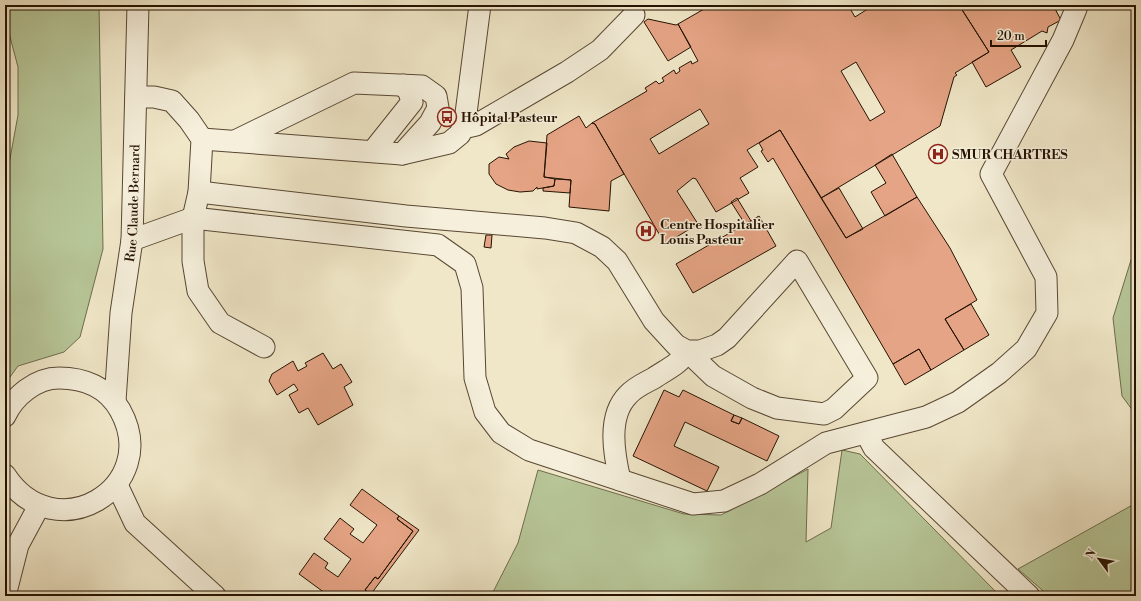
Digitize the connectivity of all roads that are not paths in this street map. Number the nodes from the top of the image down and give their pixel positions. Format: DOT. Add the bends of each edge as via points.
graph roads {
  1 [pos="138,5"];
  2 [pos="480,5"];
  3 [pos="1073,5"];
  4 [pos="634,15"];
  5 [pos="403,85"];
  6 [pos="136,97"];
  7 [pos="464,128"];
  8 [pos="202,139"];
  9 [pos="235,141"];
  10 [pos="373,151"];
  11 [pos="402,154"];
  12 [pos="199,192"];
  13 [pos="193,218"];
  14 [pos="132,240"];
  15 [pos="264,347"];
  16 [pos="687,351"];
  17 [pos="115,401"];
  18 [pos="5,416"];
  19 [pos="866,433"];
  20 [pos="5,475"];
  21 [pos="620,480"];
  22 [pos="117,485"];
  23 [pos="39,506"];
  24 [pos="5,596"];
  25 [pos="215,596"];
  26 [pos="1029,596"];
  1 -- 6 [label="street, Rue Claude Bernard"];
  2 -- 7 [label="street"];
  3 -- 19 [label="street" via="1076,9 1064,40 991,174 1046,277 1047,313 1026,349 999,373 958,402 926,417"];
  4 -- 7 [label="street" via="600,50 476,125"];
  5 -- 9 [label="street" via="354,83"];
  5 -- 10 [label="street" via="409,92 412,102"];
  5 -- 11 [label="street" via="422,86 436,96 438,108 430,124"];
  6 -- 8 [label="street" via="154,96 172,102"];
  6 -- 14 [label="street, Rue Claude Bernard"];
  7 -- 11 [label="street" via="457,138 449,143"];
  8 -- 9 [label="street"];
  8 -- 12 [label="street"];
  9 -- 10 [label="street"];
  10 -- 11 [label="street"];
  12 -- 13 [label="street"];
  12 -- 16 [label="street" via="576,233 602,247 617,261 654,321 676,345"];
  13 -- 14 [label="street"];
  13 -- 15 [label="street" via="193,261 198,291 220,323"];
  13 -- 21 [label="street" via="438,245 465,264 472,288 475,378 485,412 494,425 520,446"];
  14 -- 17 [label="street, Rue Claude Bernard" via="121,313"];
  16 -- 16 [label="street" via="713,376 752,398 777,408 824,414 834,409 867,378 797,260 727,338 706,349"];
  16 -- 21 [label="street" via="681,362 635,389 620,408 614,430 615,460"];
  17 -- 18 [label="street" via="95,385 76,378 57,378 34,385 21,393"];
  17 -- 22 [label="street" via="127,422 130,445 127,466"];
  19 -- 21 [label="street" via="826,443 760,484 724,501 693,504"];
  19 -- 26 [label="street" via="874,448"];
  20 -- 23 [label="street" via="20,494"];
  22 -- 23 [label="street" via="101,499 83,508 60,510"];
  22 -- 25 [label="street" via="135,523"];
  23 -- 24 [label="street" via="18,545"];
}
